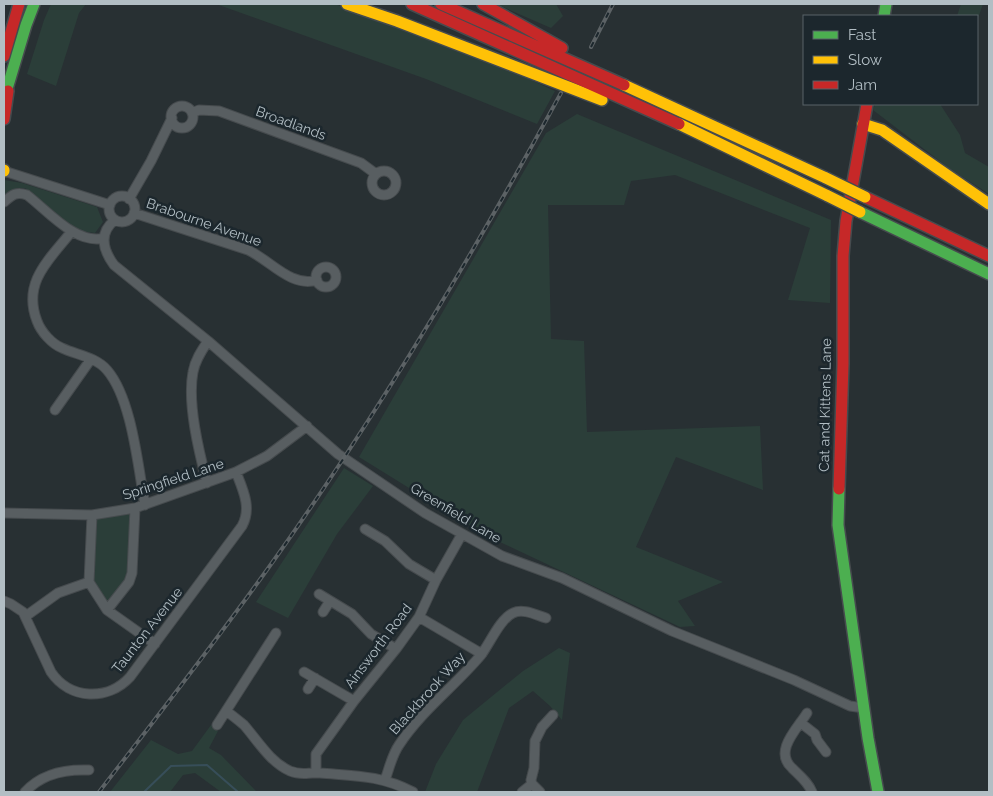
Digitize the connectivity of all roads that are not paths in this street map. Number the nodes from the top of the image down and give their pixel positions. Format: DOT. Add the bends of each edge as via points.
graph roads {
  1 [pos="19,4"];
  2 [pos="34,4"];
  3 [pos="346,4"];
  4 [pos="412,4"];
  5 [pos="441,4"];
  6 [pos="483,4"];
  7 [pos="4,56"];
  8 [pos="6,87"];
  9 [pos="647,95"];
  10 [pos="4,100"];
  11 [pos="866,105"];
  12 [pos="192,113"];
  13 [pos="172,118"];
  14 [pos="4,119"];
  15 [pos="862,124"];
  16 [pos="180,127"];
  17 [pos="165,131"];
  18 [pos="770,168"];
  19 [pos="4,171"];
  20 [pos="376,174"];
  21 [pos="129,199"];
  22 [pos="4,202"];
  23 [pos="989,204"];
  24 [pos="110,205"];
  25 [pos="134,213"];
  26 [pos="115,220"];
  27 [pos="72,231"];
  28 [pos="104,238"];
  29 [pos="989,256"];
  30 [pos="989,274"];
  31 [pos="317,280"];
  32 [pos="208,341"];
  33 [pos="91,360"];
  34 [pos="55,410"];
  35 [pos="307,426"];
  36 [pos="236,472"];
  37 [pos="207,483"];
  38 [pos="145,505"];
  39 [pos="136,508"];
  40 [pos="4,513"];
  41 [pos="92,515"];
  42 [pos="365,528"];
  43 [pos="462,534"];
  44 [pos="436,580"];
  45 [pos="89,582"];
  46 [pos="319,594"];
  47 [pos="4,601"];
  48 [pos="330,601"];
  49 [pos="107,610"];
  50 [pos="323,612"];
  51 [pos="26,616"];
  52 [pos="420,618"];
  53 [pos="541,620"];
  54 [pos="276,633"];
  55 [pos="155,644"];
  56 [pos="396,649"];
  57 [pos="482,654"];
  58 [pos="304,672"];
  59 [pos="315,678"];
  60 [pos="308,689"];
  61 [pos="354,701"];
  62 [pos="864,708"];
  63 [pos="226,711"];
  64 [pos="807,713"];
  65 [pos="801,723"];
  66 [pos="217,725"];
  67 [pos="557,727"];
  68 [pos="826,752"];
  69 [pos="89,770"];
  70 [pos="316,773"];
  71 [pos="385,780"];
  72 [pos="532,784"];
  73 [pos="25,792"];
  74 [pos="413,792"];
  75 [pos="522,792"];
  76 [pos="540,792"];
  77 [pos="812,792"];
  78 [pos="878,792"];
  1 -- 7 [label="main road"];
  2 -- 8 [label="main road"];
  3 -- 18 [label="main road" via="500,60"];
  4 -- 18 [label="main road"];
  5 -- 9 [label="main road"];
  6 -- 9 [label="main road"];
  8 -- 10 [label="main road"];
  8 -- 14 [label="main road"];
  9 -- 29 [label="main road, bridge"];
  11 -- 15 [label="main road, Cat and Kittens Lane"];
  12 -- 13 [label="street" via="182,106 173,111"];
  12 -- 16 [label="street" via="189,125"];
  12 -- 20 [label="street, Broadlands" via="219,111 361,164"];
  13 -- 16 [label="street"];
  13 -- 17 [label="street"];
  15 -- 23 [label="main road" via="882,130"];
  15 -- 62 [label="main road, Cat and Kittens Lane" via="843,256 838,525"];
  16 -- 17 [label="street"];
  17 -- 21 [label="street"];
  18 -- 30 [label="main road, bridge"];
  19 -- 24 [label="street"];
  21 -- 24 [label="street" via="118,197"];
  21 -- 25 [label="street" via="134,205"];
  22 -- 27 [label="street" via="15,193 27,194"];
  24 -- 26 [label="street" via="110,215"];
  25 -- 26 [label="street" via="126,221"];
  25 -- 31 [label="street, Brabourne Avenue" via="248,250 299,281"];
  26 -- 28 [label="street"];
  27 -- 28 [label="street" via="81,237"];
  27 -- 33 [label="street" via="40,270 32,304 39,326 48,338 60,348"];
  28 -- 32 [label="street, Greenfield Lane" via="104,249 114,264"];
  32 -- 35 [label="street, Greenfield Lane"];
  32 -- 37 [label="street" via="193,371 192,386 197,442"];
  33 -- 34 [label="street"];
  33 -- 38 [label="street" via="106,370 124,400"];
  35 -- 36 [label="street, Springfield Lane" via="267,456"];
  35 -- 43 [label="street, Greenfield Lane" via="345,459"];
  36 -- 37 [label="street, Springfield Lane"];
  36 -- 55 [label="street, Taunton Avenue" via="246,498 246,519"];
  37 -- 38 [label="street, Springfield Lane"];
  38 -- 39 [label="street, Springfield Lane"];
  39 -- 41 [label="street, Springfield Lane"];
  39 -- 49 [label="street" via="132,573 129,582"];
  40 -- 41 [label="street, Springfield Lane"];
  41 -- 45 [label="street"];
  42 -- 44 [label="street" via="371,537 385,541 409,564"];
  43 -- 44 [label="street, Ainsworth Road"];
  43 -- 62 [label="street, Greenfield Lane" via="502,556 562,578 672,630 850,706"];
  44 -- 52 [label="street, Ainsworth Road"];
  45 -- 49 [label="street"];
  45 -- 51 [label="street" via="58,593"];
  46 -- 48 [label="street"];
  47 -- 51 [label="street"];
  48 -- 50 [label="street"];
  48 -- 56 [label="street" via="352,614 371,634"];
  49 -- 55 [label="street"];
  51 -- 55 [label="street, Taunton Avenue" via="56,680 81,694 100,694 118,687 130,677"];
  52 -- 56 [label="street, Ainsworth Road"];
  52 -- 57 [label="street, Blackbrook Way"];
  53 -- 57 [label="street, Blackbrook Way" via="527,612 513,613 503,622"];
  54 -- 63 [label="street"];
  56 -- 61 [label="street, Ainsworth Road"];
  57 -- 71 [label="street, Blackbrook Way" via="418,720 398,746"];
  58 -- 59 [label="street"];
  59 -- 60 [label="street"];
  59 -- 61 [label="street"];
  61 -- 70 [label="street, Ainsworth Road" via="316,754"];
  62 -- 78 [label="main road, Cat and Kittens Lane"];
  63 -- 66 [label="street"];
  63 -- 70 [label="street" via="242,723 275,761 305,775"];
  64 -- 65 [label="street"];
  65 -- 68 [label="street" via="815,734"];
  65 -- 77 [label="street" via="788,742 785,758 809,784"];
  67 -- 72 [label="street" via="551,717 542,727 536,741"];
  69 -- 73 [label="street" via="64,770 36,782"];
  70 -- 71 [label="street" via="362,775"];
  71 -- 74 [label="street"];
  72 -- 75 [label="street"];
  72 -- 76 [label="street"];
}
